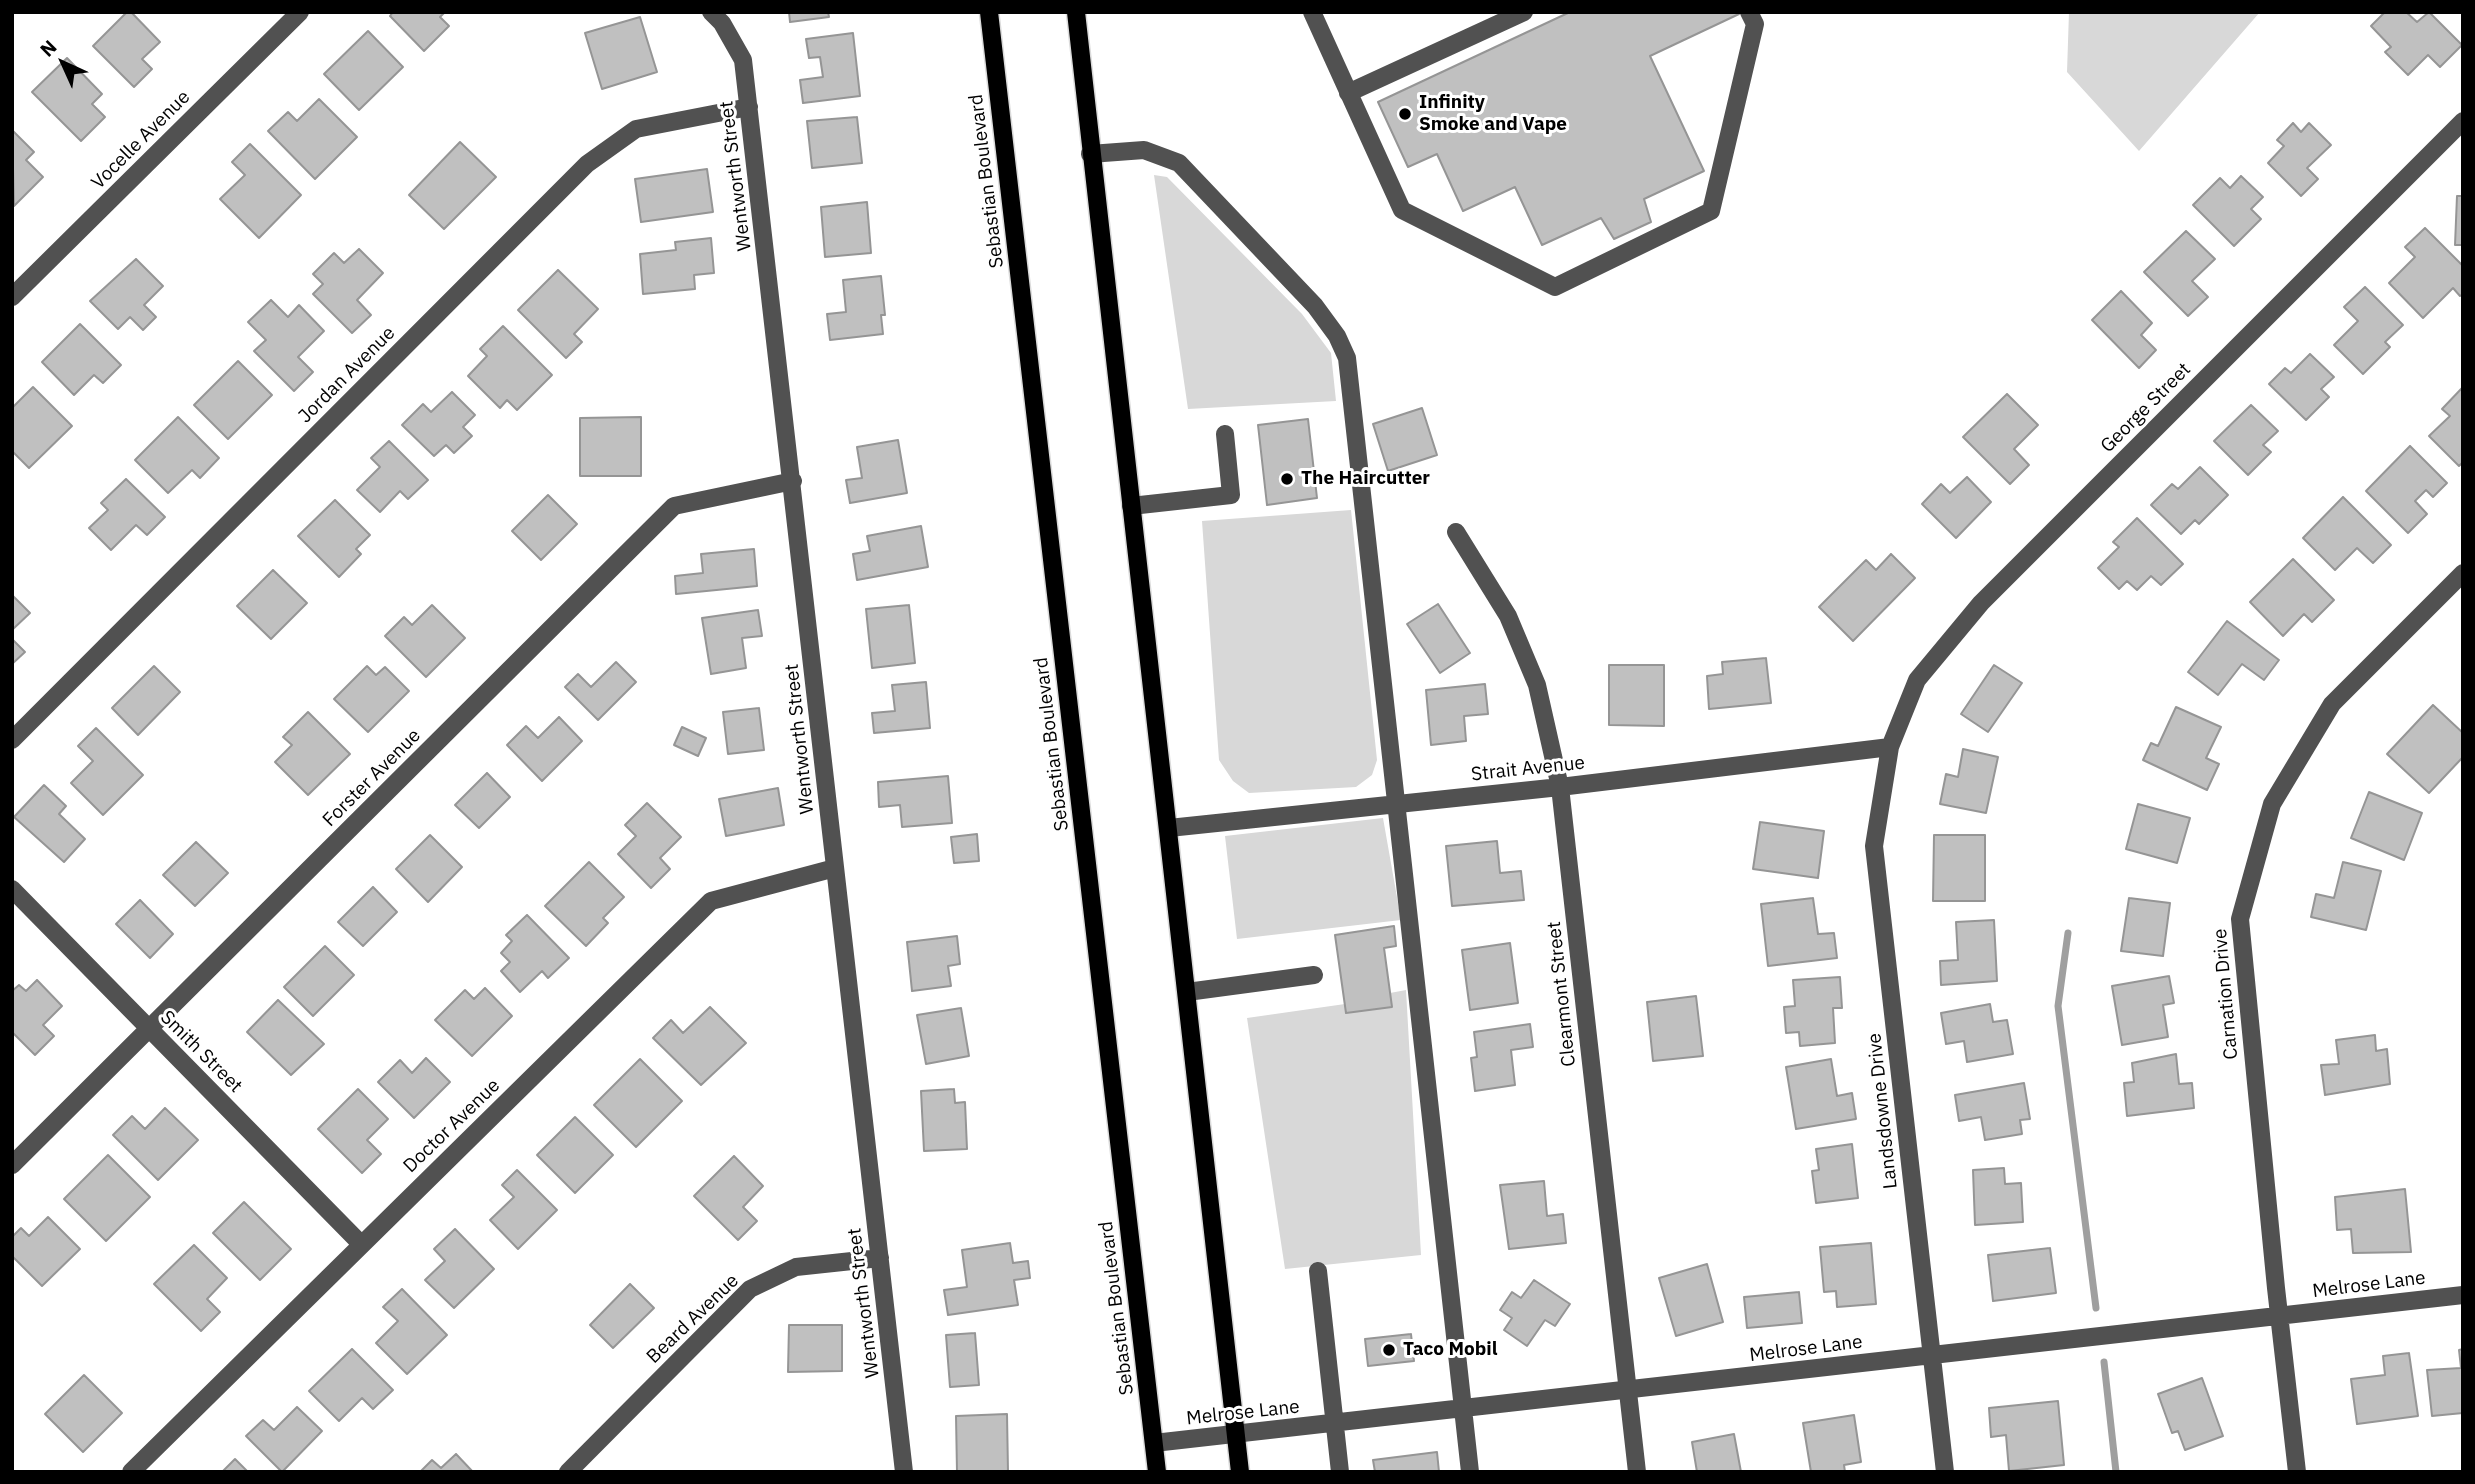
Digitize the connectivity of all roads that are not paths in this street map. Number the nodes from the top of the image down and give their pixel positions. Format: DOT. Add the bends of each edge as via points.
graph roads {
  1 [pos="300,12"];
  2 [pos="711,12"];
  3 [pos="989,12"];
  4 [pos="1076,12"];
  5 [pos="1312,12"];
  6 [pos="1524,12"];
  7 [pos="1749,12"];
  8 [pos="1349,93"];
  9 [pos="750,107"];
  10 [pos="2463,121"];
  11 [pos="1090,154"];
  12 [pos="14,293"];
  13 [pos="1225,434"];
  14 [pos="793,481"];
  15 [pos="1131,506"];
  16 [pos="1456,532"];
  17 [pos="2463,573"];
  18 [pos="12,740"];
  19 [pos="1891,747"];
  20 [pos="1560,787"];
  21 [pos="1397,804"];
  22 [pos="1169,828"];
  23 [pos="835,868"];
  24 [pos="12,889"];
  25 [pos="1314,975"];
  26 [pos="1187,992"];
  27 [pos="149,1030"];
  28 [pos="12,1165"];
  29 [pos="361,1244"];
  30 [pos="880,1258"];
  31 [pos="1318,1271"];
  32 [pos="2463,1295"];
  33 [pos="2279,1316"];
  34 [pos="1932,1356"];
  35 [pos="1627,1391"];
  36 [pos="1463,1408"];
  37 [pos="1334,1424"];
  38 [pos="1235,1435"];
  39 [pos="1154,1443"];
  40 [pos="131,1472"];
  41 [pos="568,1472"];
  42 [pos="904,1472"];
  43 [pos="1157,1472"];
  44 [pos="1240,1472"];
  45 [pos="1340,1472"];
  46 [pos="1470,1472"];
  47 [pos="1637,1472"];
  48 [pos="1945,1472"];
  49 [pos="2297,1472"];
  1 -- 12 [label="street, Vocelle Avenue"];
  2 -- 9 [label="street, Wentworth Street" via="744,60"];
  3 -- 39 [label="main road, Sebastian Boulevard"];
  4 -- 11 [label="main road"];
  5 -- 8 [label="street"];
  6 -- 8 [label="street"];
  7 -- 8 [label="street" via="1755,24 1711,211 1555,287 1402,210"];
  9 -- 14 [label="street, Wentworth Street"];
  9 -- 18 [label="street, Jordan Avenue" via="636,129 587,164"];
  10 -- 19 [label="street, George Street" via="1981,603 1917,680"];
  11 -- 15 [label="main road"];
  11 -- 21 [label="street" via="1144,150 1180,163 1315,306 1337,336 1347,358"];
  13 -- 15 [label="street" via="1231,495"];
  14 -- 23 [label="street, Wentworth Street"];
  14 -- 27 [label="street, Forster Avenue" via="674,506"];
  15 -- 22 [label="main road"];
  16 -- 20 [label="street, Clearmont Street" via="1508,616 1537,685"];
  17 -- 33 [label="street, Carnation Drive" via="2332,704 2272,804 2240,919"];
  19 -- 20 [label="street, Strait Avenue"];
  19 -- 34 [label="street, Landsdowne Drive" via="1874,846"];
  20 -- 21 [label="street, Strait Avenue"];
  20 -- 35 [label="street, Clearmont Street"];
  21 -- 22 [label="street, Strait Avenue"];
  21 -- 36 [label="street"];
  22 -- 26 [label="main road"];
  23 -- 29 [label="street, Doctor Avenue" via="711,901"];
  23 -- 30 [label="street, Wentworth Street"];
  24 -- 27 [label="street, Smith Street"];
  25 -- 26 [label="street"];
  26 -- 38 [label="main road"];
  27 -- 28 [label="street, Forster Avenue"];
  27 -- 29 [label="street, Smith Street"];
  29 -- 40 [label="street, Doctor Avenue"];
  30 -- 41 [label="street, Beard Avenue" via="796,1267 750,1289"];
  30 -- 42 [label="street, Wentworth Street"];
  31 -- 37 [label="street"];
  32 -- 33 [label="street, Melrose Lane"];
  33 -- 34 [label="street, Melrose Lane"];
  33 -- 49 [label="street, Carnation Drive"];
  34 -- 35 [label="street, Melrose Lane"];
  34 -- 48 [label="street, Landsdowne Drive"];
  35 -- 36 [label="street, Melrose Lane"];
  35 -- 47 [label="street, Clearmont Street"];
  36 -- 37 [label="street, Melrose Lane"];
  36 -- 46 [label="street"];
  37 -- 38 [label="street, Melrose Lane"];
  37 -- 45 [label="street"];
  38 -- 39 [label="street, Melrose Lane"];
  38 -- 44 [label="main road"];
  39 -- 43 [label="main road, Sebastian Boulevard"];
}
